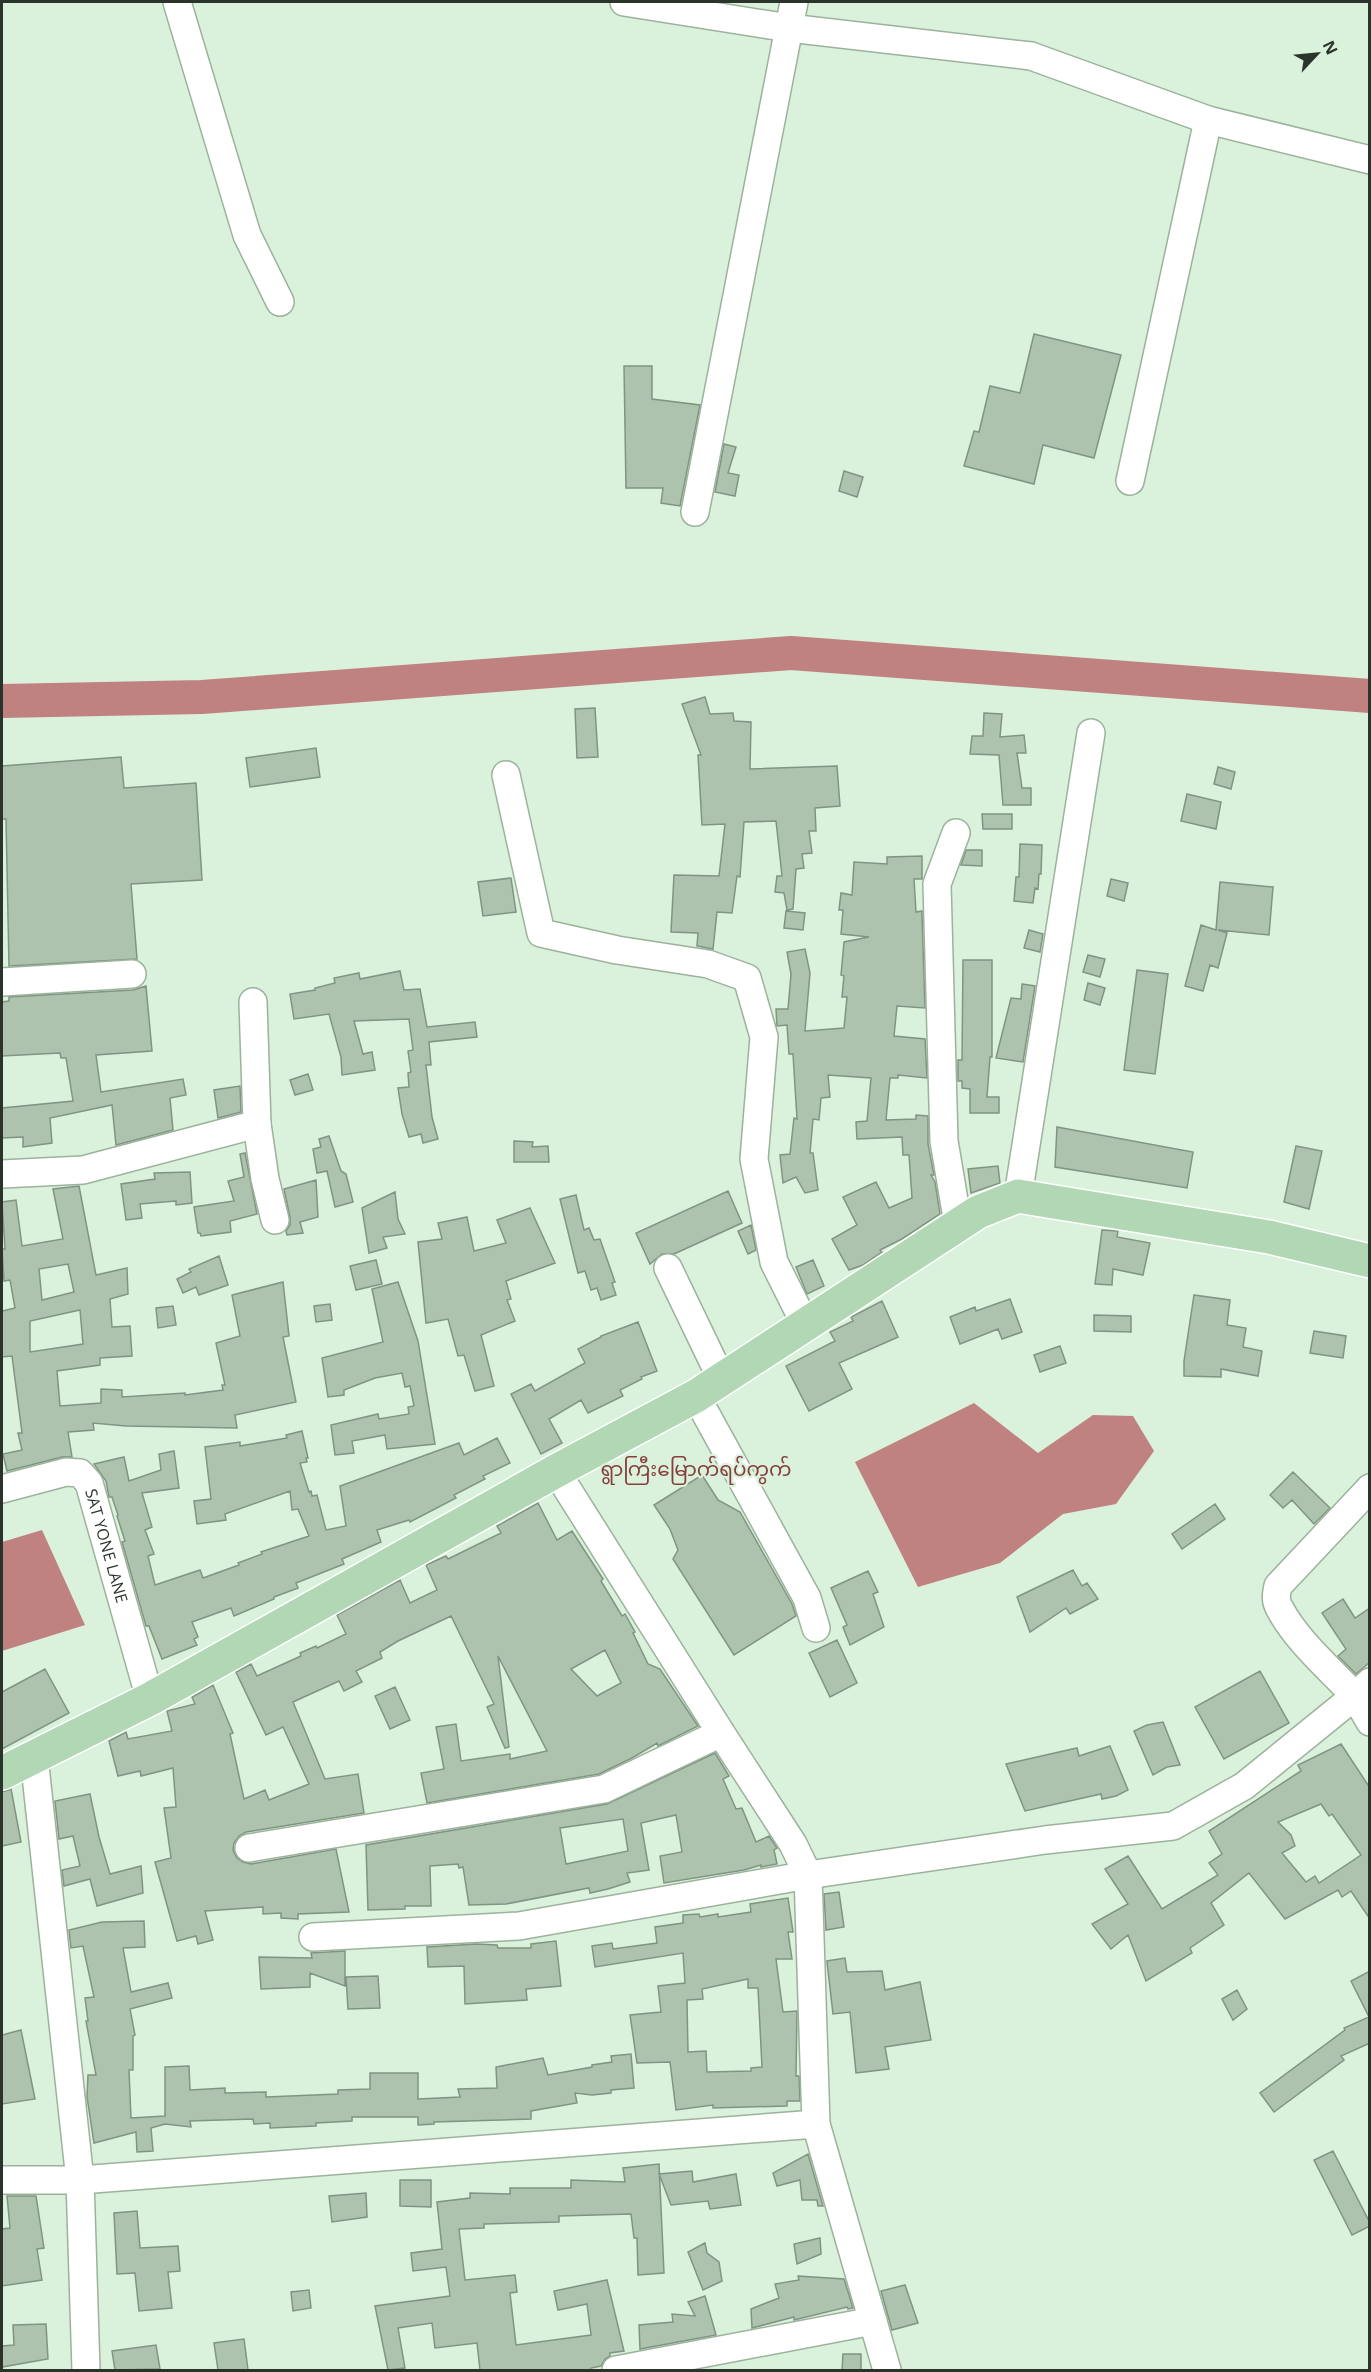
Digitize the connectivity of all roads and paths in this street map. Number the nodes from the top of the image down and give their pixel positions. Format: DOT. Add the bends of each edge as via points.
graph roads {
  1 [pos="177,2"];
  2 [pos="624,2"];
  3 [pos="794,2"];
  4 [pos="672,5"];
  5 [pos="721,9"];
  6 [pos="789,28"];
  7 [pos="1208,120"];
  8 [pos="1370,160"];
  9 [pos="280,302"];
  10 [pos="1130,481"];
  11 [pos="695,512"];
  12 [pos="1091,733"];
  13 [pos="506,775"];
  14 [pos="956,833"];
  15 [pos="132,974"];
  16 [pos="2,982"];
  17 [pos="253,1002"];
  18 [pos="257,1124"];
  19 [pos="2,1174"];
  20 [pos="1018,1196"];
  21 [pos="275,1220"];
  22 [pos="958,1224"];
  23 [pos="1370,1261"];
  24 [pos="668,1268"];
  25 [pos="805,1324"];
  26 [pos="708,1387"];
  27 [pos="556,1471"];
  28 [pos="1370,1488"];
  29 [pos="2,1489"];
  30 [pos="816,1628"];
  31 [pos="1362,1689"];
  32 [pos="150,1699"];
  33 [pos="1370,1722"];
  34 [pos="721,1733"];
  35 [pos="34,1757"];
  36 [pos="2,1773"];
  37 [pos="249,1848"];
  38 [pos="807,1875"];
  39 [pos="313,1937"];
  40 [pos="816,2124"];
  41 [pos="2,2180"];
  42 [pos="80,2180"];
  43 [pos="873,2321"];
  44 [pos="86,2370"];
  45 [pos="616,2370"];
  46 [pos="887,2370"];
  1 -- 9 [label="street" via="247,235"];
  2 -- 4 [label="street"];
  3 -- 6 [label="street"];
  4 -- 5 [label="street"];
  5 -- 6 [label="street"];
  6 -- 7 [label="street" via="1030,56"];
  6 -- 11 [label="street"];
  7 -- 8 [label="street"];
  7 -- 10 [label="street"];
  12 -- 20 [label="street"];
  13 -- 25 [label="street" via="541,933 708,964 747,978 764,1037 754,1159 774,1262"];
  14 -- 22 [label="street" via="937,884 944,1141"];
  15 -- 16 [label="street"];
  17 -- 18 [label="street"];
  18 -- 19 [label="street" via="83,1170"];
  18 -- 21 [label="street"];
  20 -- 22 [label="main road"];
  20 -- 23 [label="main road" via="1269,1236"];
  22 -- 25 [label="main road"];
  24 -- 26 [label="street"];
  25 -- 26 [label="main road"];
  26 -- 27 [label="main road"];
  26 -- 30 [label="street" via="807,1598"];
  27 -- 32 [label="main road"];
  27 -- 34 [label="street"];
  28 -- 31 [label="street" via="1278,1586 1275,1596 1296,1632"];
  29 -- 32 [label="street, SAT YONE LANE" via="66,1472 80,1473 90,1483"];
  31 -- 33 [label="street"];
  31 -- 38 [label="street" via="1244,1786 1173,1826 1045,1840"];
  32 -- 35 [label="main road"];
  34 -- 37 [label="street" via="604,1789"];
  34 -- 38 [label="street" via="794,1844"];
  35 -- 36 [label="main road"];
  35 -- 42 [label="street"];
  38 -- 39 [label="street" via="519,1926"];
  38 -- 40 [label="street"];
  40 -- 42 [label="street"];
  40 -- 43 [label="street"];
  41 -- 42 [label="street"];
  42 -- 44 [label="street"];
  43 -- 45 [label="street"];
  43 -- 46 [label="street"];
}
